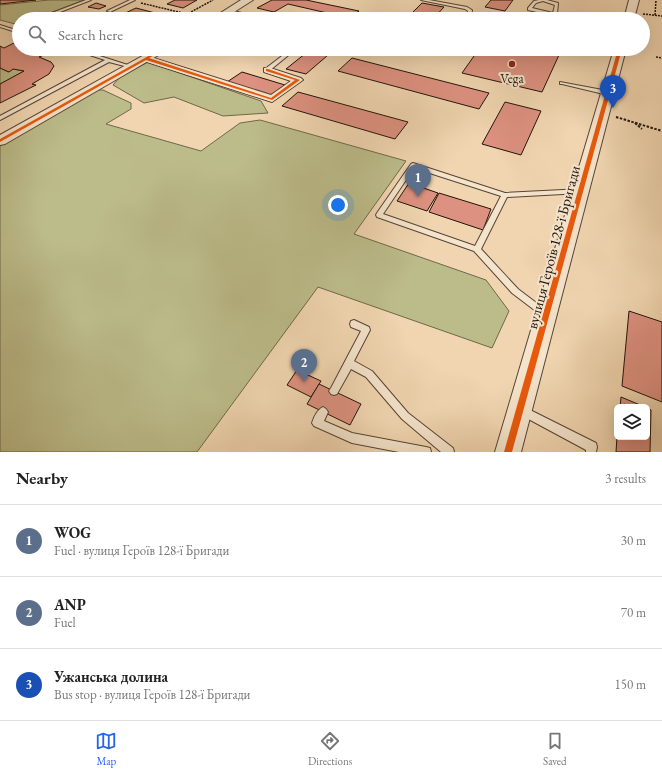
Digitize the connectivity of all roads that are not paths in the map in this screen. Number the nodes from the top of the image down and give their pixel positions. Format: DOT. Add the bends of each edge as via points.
graph roads {
  1 [pos="89,0"];
  2 [pos="132,0"];
  3 [pos="248,0"];
  4 [pos="423,0"];
  5 [pos="634,0"];
  6 [pos="109,11"];
  7 [pos="229,11"];
  8 [pos="57,12"];
  9 [pos="233,12"];
  10 [pos="470,12"];
  11 [pos="546,12"];
  12 [pos="555,12"];
  13 [pos="631,12"];
  14 [pos="0,26"];
  15 [pos="10,29"];
  16 [pos="96,56"];
  17 [pos="151,56"];
  18 [pos="285,56"];
  19 [pos="619,56"];
  20 [pos="146,59"];
  21 [pos="109,60"];
  22 [pos="132,67"];
  23 [pos="267,70"];
  24 [pos="562,83"];
  25 [pos="608,94"];
  26 [pos="0,118"];
  27 [pos="0,141"];
  28 [pos="581,191"];
  29 [pos="505,195"];
  30 [pos="478,249"];
  31 [pos="547,316"];
  32 [pos="354,324"];
  33 [pos="349,363"];
  34 [pos="334,391"];
  35 [pos="520,410"];
  36 [pos="323,412"];
  37 [pos="426,452"];
  38 [pos="449,452"];
  39 [pos="508,452"];
  40 [pos="591,452"];
  1 -- 8 [label="lane"];
  2 -- 6 [label="lane"];
  3 -- 7 [label="street"];
  4 -- 10 [label="lane" via="466,8"];
  5 -- 13 [label="street"];
  7 -- 9 [label="lane"];
  11 -- 12 [label="lane" via="529,9 535,2 548,1 556,4"];
  14 -- 15 [label="lane"];
  16 -- 21 [label="lane"];
  17 -- 20 [label="street"];
  18 -- 23 [label="lane"];
  19 -- 25 [label="street, вулиця Героїв 128-ї Бригади"];
  20 -- 22 [label="street"];
  20 -- 23 [label="street" via="272,99 298,80"];
  21 -- 22 [label="lane"];
  21 -- 26 [label="lane"];
  22 -- 27 [label="street"];
  24 -- 25 [label="lane"];
  25 -- 28 [label="street, вулиця Героїв 128-ї Бригади"];
  28 -- 29 [label="lane"];
  28 -- 31 [label="street, вулиця Героїв 128-ї Бригади"];
  29 -- 30 [label="lane"];
  29 -- 30 [label="lane" via="413,165 379,215"];
  30 -- 31 [label="lane" via="515,291"];
  31 -- 35 [label="street, вулиця Героїв 128-ї Бригади"];
  32 -- 33 [label="lane" via="366,330"];
  33 -- 34 [label="lane"];
  33 -- 38 [label="lane" via="369,374 405,416"];
  35 -- 39 [label="street, вулиця Героїв 128-ї Бригади"];
  35 -- 40 [label="lane" via="592,447"];
  36 -- 37 [label="lane" via="317,423 352,438"];
}
